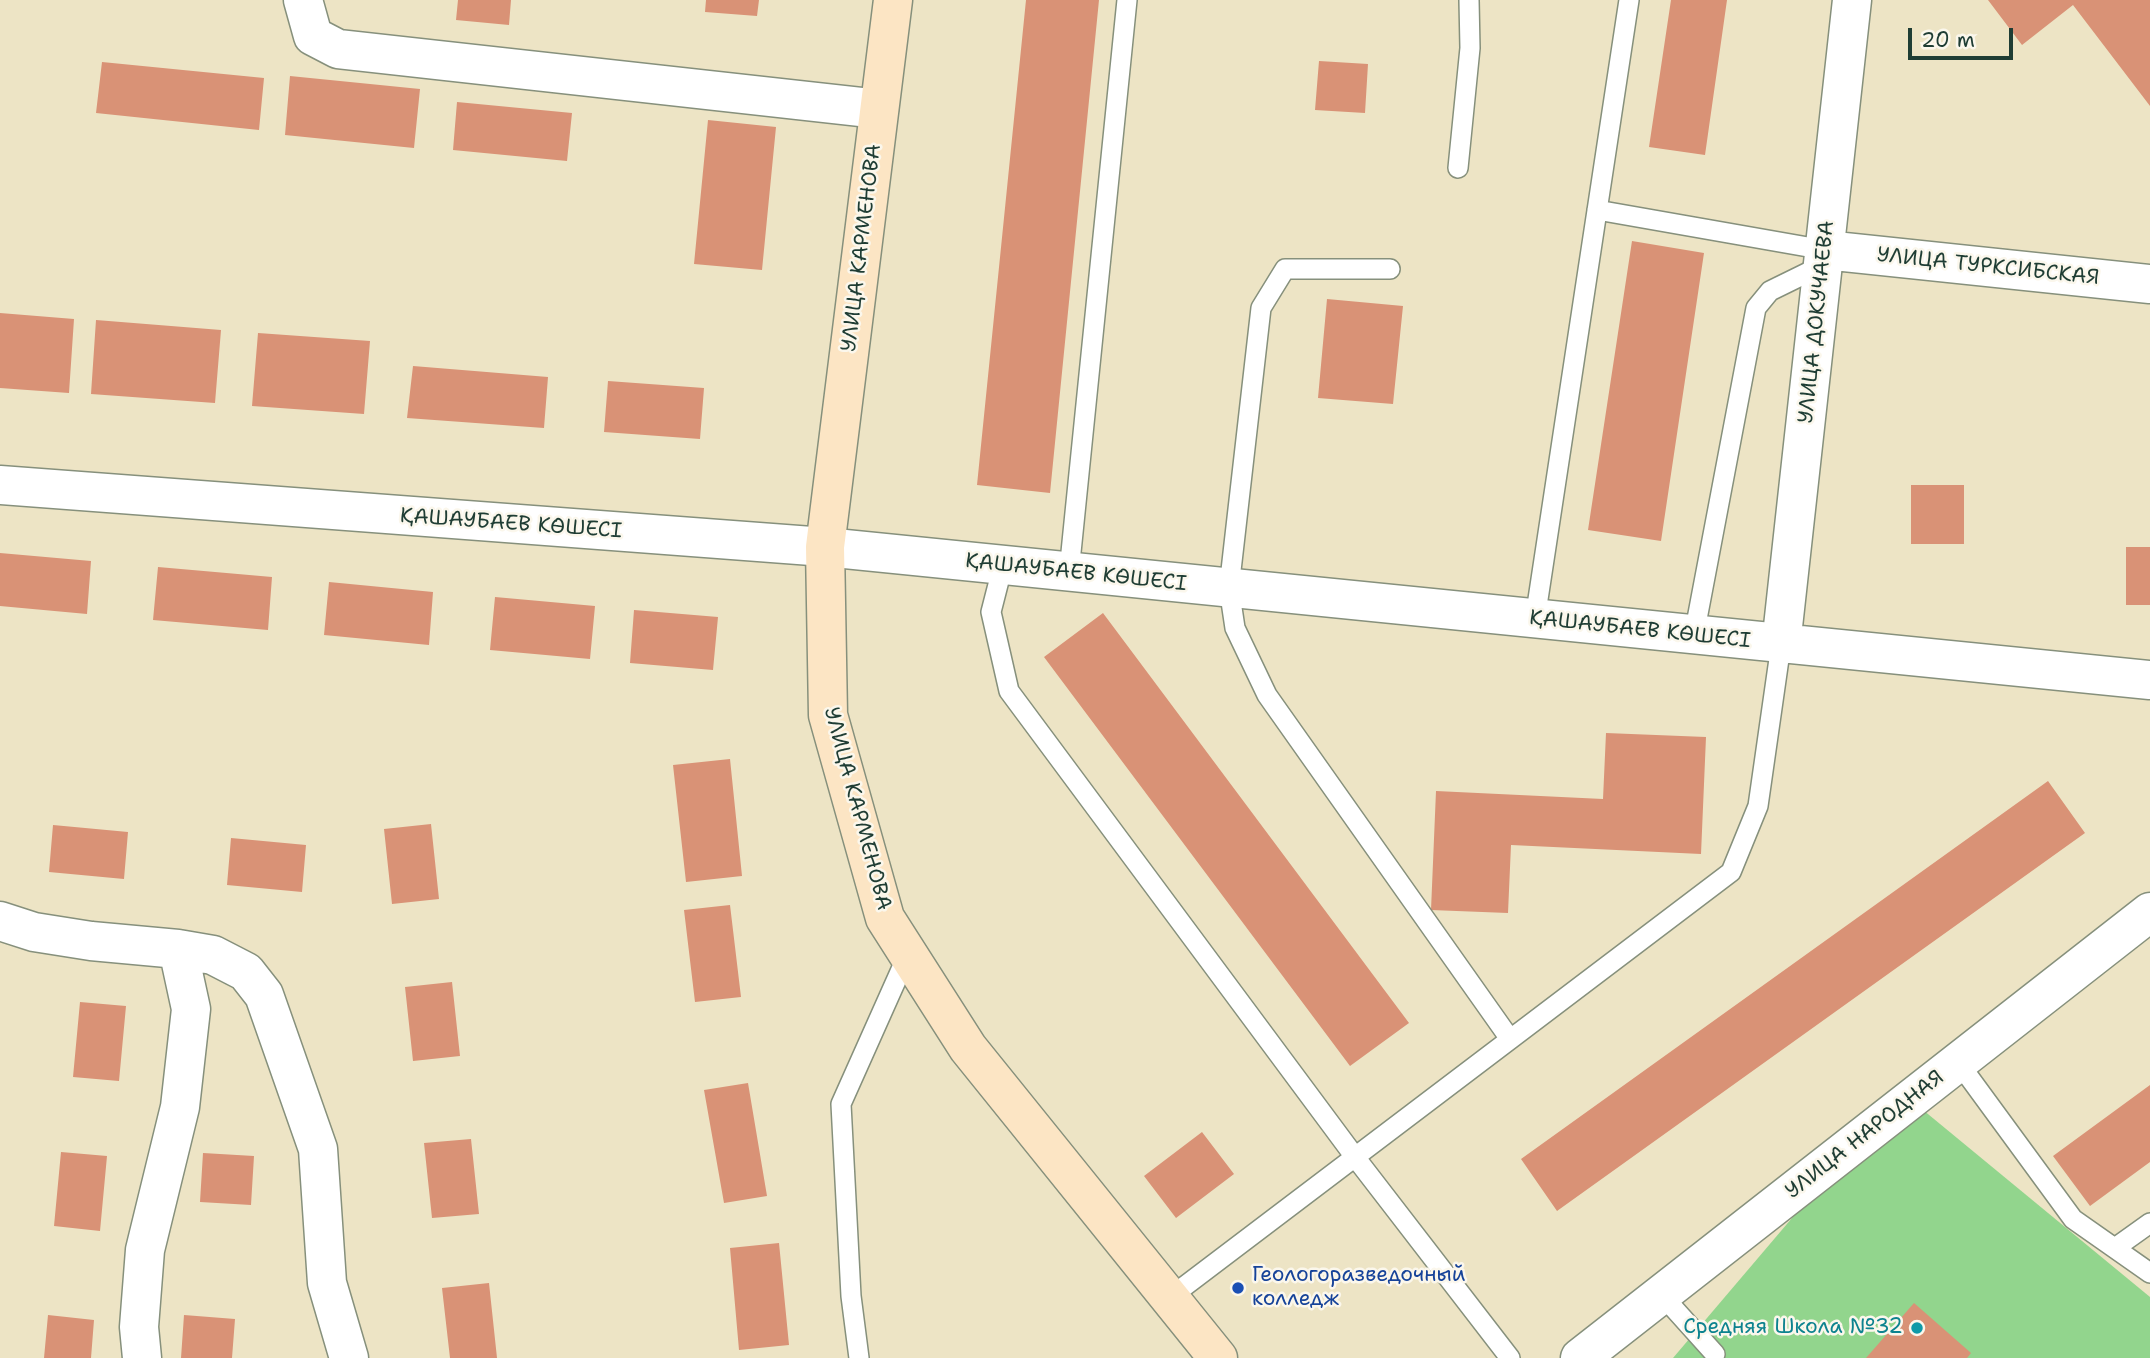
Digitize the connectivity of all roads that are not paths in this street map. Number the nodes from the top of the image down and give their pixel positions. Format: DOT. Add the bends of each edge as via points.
graph roads {
  1 [pos="303,0"];
  2 [pos="893,0"];
  3 [pos="1127,0"];
  4 [pos="1469,0"];
  5 [pos="1629,0"];
  6 [pos="1853,0"];
  7 [pos="879,109"];
  8 [pos="1458,168"];
  9 [pos="1597,210"];
  10 [pos="1824,258"];
  11 [pos="1391,269"];
  12 [pos="2150,284"];
  13 [pos="0,485"];
  14 [pos="825,547"];
  15 [pos="1003,565"];
  16 [pos="1069,572"];
  17 [pos="1229,588"];
  18 [pos="1535,619"];
  19 [pos="1694,635"];
  20 [pos="1781,645"];
  21 [pos="2150,680"];
  22 [pos="2150,912"];
  23 [pos="0,921"];
  24 [pos="178,949"];
  25 [pos="908,954"];
  26 [pos="1510,1039"];
  27 [pos="1958,1062"];
  28 [pos="1355,1157"];
  29 [pos="2150,1223"];
  30 [pos="2115,1248"];
  31 [pos="2150,1273"];
  32 [pos="1661,1294"];
  33 [pos="1170,1298"];
  34 [pos="1714,1354"];
  35 [pos="142,1358"];
  36 [pos="349,1358"];
  37 [pos="859,1358"];
  38 [pos="1218,1358"];
  39 [pos="1510,1358"];
  40 [pos="1580,1358"];
  1 -- 7 [label="street" via="313,36 338,49"];
  2 -- 7 [label="street, УЛИЦА КАРМЕНОВА"];
  3 -- 16 [label="lane"];
  4 -- 8 [label="lane" via="1470,48"];
  5 -- 9 [label="lane"];
  6 -- 10 [label="street, УЛИЦА ДОКУЧАЕВА"];
  7 -- 14 [label="street, УЛИЦА КАРМЕНОВА"];
  9 -- 10 [label="lane"];
  9 -- 18 [label="lane"];
  10 -- 12 [label="street, УЛИЦА ТУРКСИБСКАЯ"];
  10 -- 19 [label="lane" via="1770,291 1756,308"];
  10 -- 20 [label="street, УЛИЦА ДОКУЧАЕВА"];
  11 -- 17 [label="lane" via="1285,269 1261,308"];
  13 -- 14 [label="street, ҚАШАУБАЕВ КӨШЕСІ"];
  14 -- 15 [label="street, ҚАШАУБАЕВ КӨШЕСІ"];
  14 -- 25 [label="street, УЛИЦА КАРМЕНОВА" via="828,715 885,918"];
  15 -- 16 [label="street, ҚАШАУБАЕВ КӨШЕСІ"];
  15 -- 28 [label="lane" via="991,612 1009,691"];
  16 -- 17 [label="street, ҚАШАУБАЕВ КӨШЕСІ"];
  17 -- 18 [label="street, ҚАШАУБАЕВ КӨШЕСІ"];
  17 -- 26 [label="lane" via="1236,628 1267,695"];
  18 -- 19 [label="street, ҚАШАУБАЕВ КӨШЕСІ"];
  19 -- 20 [label="street, ҚАШАУБАЕВ КӨШЕСІ"];
  20 -- 21 [label="street, ҚАШАУБАЕВ КӨШЕСІ"];
  20 -- 26 [label="lane" via="1758,806 1731,872"];
  22 -- 27 [label="street, УЛИЦА НАРОДНАЯ"];
  23 -- 24 [label="street" via="69,938"];
  24 -- 35 [label="street" via="191,1009 180,1107 145,1250 139,1327"];
  24 -- 36 [label="street" via="213,955 246,972 264,995 318,1149 327,1283"];
  25 -- 33 [label="street, УЛИЦА КАРМЕНОВА" via="968,1048"];
  25 -- 37 [label="lane" via="841,1104 851,1296"];
  26 -- 28 [label="lane"];
  27 -- 30 [label="lane" via="2073,1219"];
  27 -- 32 [label="street, УЛИЦА НАРОДНАЯ"];
  28 -- 33 [label="lane"];
  28 -- 39 [label="lane"];
  29 -- 30 [label="lane"];
  30 -- 31 [label="lane"];
  32 -- 34 [label="lane"];
  32 -- 40 [label="street, УЛИЦА НАРОДНАЯ"];
  33 -- 38 [label="street, УЛИЦА КАРМЕНОВА"];
}
